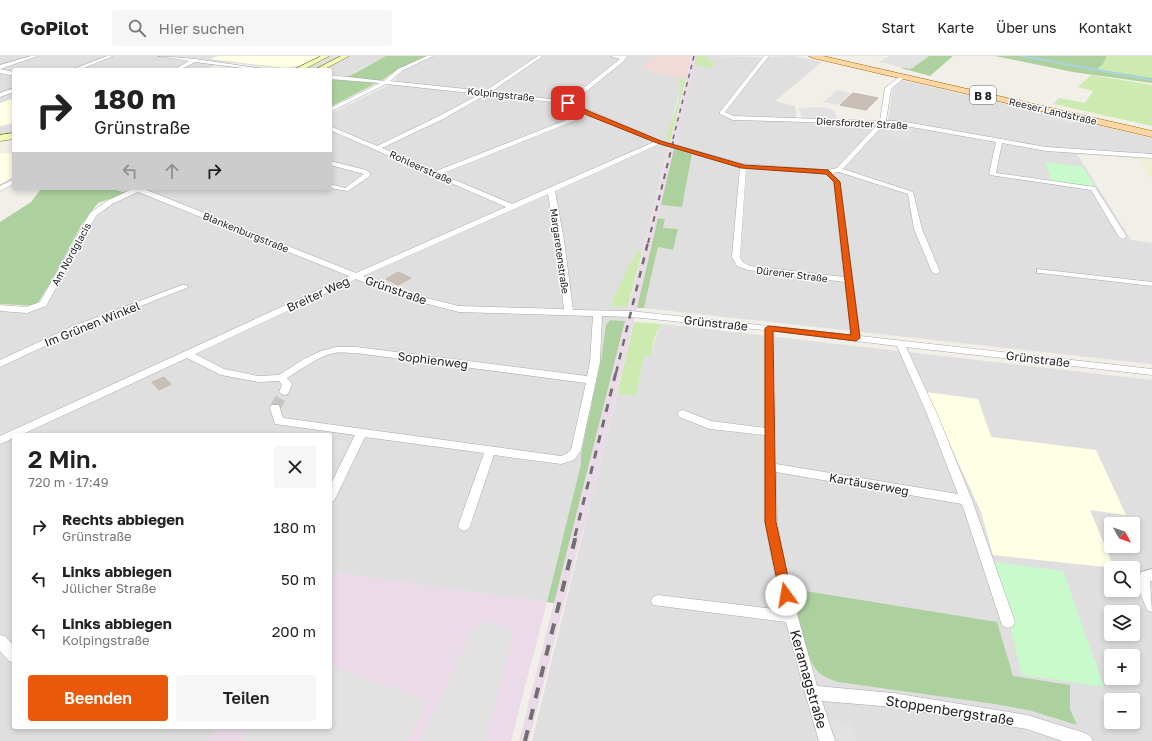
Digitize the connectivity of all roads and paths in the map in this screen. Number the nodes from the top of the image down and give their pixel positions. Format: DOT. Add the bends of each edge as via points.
graph roads {
  1 [pos="36,56"];
  2 [pos="111,56"];
  3 [pos="160,56"];
  4 [pos="202,56"];
  5 [pos="326,56"];
  6 [pos="346,56"];
  7 [pos="431,56"];
  8 [pos="541,56"];
  9 [pos="612,56"];
  10 [pos="767,56"];
  11 [pos="813,56"];
  12 [pos="831,56"];
  13 [pos="623,57"];
  14 [pos="194,60"];
  15 [pos="0,67"];
  16 [pos="79,68"];
  17 [pos="180,68"];
  18 [pos="254,68"];
  19 [pos="300,68"];
  20 [pos="322,68"];
  21 [pos="0,71"];
  22 [pos="12,74"];
  23 [pos="332,77"];
  24 [pos="902,77"];
  25 [pos="386,82"];
  26 [pos="12,91"];
  27 [pos="487,93"];
  28 [pos="0,95"];
  29 [pos="568,103"];
  30 [pos="332,109"];
  31 [pos="589,113"];
  32 [pos="883,122"];
  33 [pos="332,129"];
  34 [pos="1152,129"];
  35 [pos="1152,134"];
  36 [pos="12,137"];
  37 [pos="0,140"];
  38 [pos="999,141"];
  39 [pos="659,142"];
  40 [pos="377,148"];
  41 [pos="1152,156"];
  42 [pos="332,163"];
  43 [pos="743,166"];
  44 [pos="839,170"];
  45 [pos="828,172"];
  46 [pos="435,174"];
  47 [pos="12,182"];
  48 [pos="332,186"];
  49 [pos="0,189"];
  50 [pos="135,190"];
  51 [pos="144,190"];
  52 [pos="551,190"];
  53 [pos="512,207"];
  54 [pos="1123,237"];
  55 [pos="1040,271"];
  56 [pos="936,272"];
  57 [pos="356,276"];
  58 [pos="848,280"];
  59 [pos="1152,284"];
  60 [pos="185,287"];
  61 [pos="0,308"];
  62 [pos="569,312"];
  63 [pos="598,313"];
  64 [pos="769,328"];
  65 [pos="856,338"];
  66 [pos="900,343"];
  67 [pos="188,354"];
  68 [pos="0,364"];
  69 [pos="1152,372"];
  70 [pos="281,378"];
  71 [pos="591,380"];
  72 [pos="284,392"];
  73 [pos="275,408"];
  74 [pos="683,414"];
  75 [pos="770,432"];
  76 [pos="15,433"];
  77 [pos="361,433"];
  78 [pos="12,435"];
  79 [pos="0,440"];
  80 [pos="490,451"];
  81 [pos="771,467"];
  82 [pos="332,494"];
  83 [pos="966,500"];
  84 [pos="464,526"];
  85 [pos="1152,575"];
  86 [pos="658,601"];
  87 [pos="1152,606"];
  88 [pos="792,617"];
  89 [pos="1008,622"];
  90 [pos="0,641"];
  91 [pos="12,654"];
  92 [pos="812,694"];
  93 [pos="827,741"];
  94 [pos="1085,741"];
  1 -- 15 [label="street"];
  2 -- 16 [label="street"];
  3 -- 14 [label="street"];
  4 -- 14 [label="street"];
  5 -- 19 [label="main road"];
  6 -- 20 [label="main road"];
  7 -- 25 [label="street" via="400,70"];
  8 -- 27 [label="street"];
  9 -- 13 [label="street"];
  10 -- 32 [label="street, Diersfordter Straße" via="722,113 724,115 733,118"];
  11 -- 24 [label="main road, Reeser Landstraße / B 8"];
  12 -- 34 [label="main road, Reeser Landstraße / B 8"];
  13 -- 29 [label="street"];
  14 -- 17 [label="street"];
  14 -- 18 [label="street"];
  21 -- 22 [label="street"];
  23 -- 25 [label="street, Kolpingstraße"];
  24 -- 32 [label="street" via="888,88"];
  24 -- 35 [label="main road, Reeser Landstraße / B 8"];
  25 -- 27 [label="street, Kolpingstraße"];
  25 -- 30 [label="street"];
  26 -- 28 [label="street"];
  27 -- 29 [label="street, Kolpingstraße"];
  27 -- 40 [label="street" via="411,134"];
  29 -- 31 [label="street, Kolpingstraße"];
  31 -- 39 [label="street, Kolpingstraße"];
  31 -- 46 [label="street"];
  32 -- 38 [label="street, Diersfordter Straße"];
  32 -- 44 [label="street"];
  33 -- 40 [label="street, Rohleerstraße"];
  36 -- 37 [label="main road"];
  38 -- 41 [label="street, Diersfordter Straße" via="1046,149"];
  38 -- 54 [label="street" via="992,174 1093,188"];
  39 -- 43 [label="street, Kolpingstraße"];
  39 -- 52 [label="street, Breiter Weg"];
  40 -- 46 [label="street, Rohleerstraße"];
  42 -- 48 [label="street" via="368,173 346,190"];
  43 -- 45 [label="street, Kolpingstraße"];
  43 -- 58 [label="street, Dürener Straße" via="736,257 740,264 748,268"];
  44 -- 45 [label="street, Kolpingstraße"];
  44 -- 56 [label="street" via="911,193 918,229"];
  45 -- 58 [label="street" via="837,182"];
  46 -- 53 [label="street, Rohleerstraße"];
  47 -- 49 [label="street"];
  50 -- 61 [label="street, Am Nordglacis" via="102,207 93,215 43,304 27,310"];
  51 -- 57 [label="street, Blankenburgstraße"];
  52 -- 53 [label="street, Breiter Weg"];
  52 -- 62 [label="street, Margaretenstraße"];
  53 -- 57 [label="street, Breiter Weg"];
  55 -- 59 [label="street"];
  57 -- 62 [label="street, Grünstraße" via="407,296 459,309"];
  57 -- 67 [label="street, Breiter Weg"];
  58 -- 65 [label="street"];
  60 -- 68 [label="street, Im Grünen Winkel" via="74,329"];
  62 -- 63 [label="street, Grünstraße"];
  63 -- 64 [label="street, Grünstraße"];
  63 -- 71 [label="street" via="595,362"];
  64 -- 65 [label="street, Grünstraße"];
  64 -- 75 [label="street, Keramagstraße"];
  65 -- 66 [label="street, Grünstraße"];
  66 -- 69 [label="street, Grünstraße"];
  66 -- 83 [label="street"];
  67 -- 70 [label="street" via="221,372 258,379"];
  67 -- 76 [label="street, Breiter Weg"];
  70 -- 71 [label="street, Sophienweg" via="307,361 336,350 356,350"];
  70 -- 72 [label="street" via="287,384"];
  71 -- 80 [label="street" via="576,450 570,457 561,460"];
  73 -- 77 [label="street" via="279,421"];
  74 -- 75 [label="street" via="710,425"];
  75 -- 81 [label="street, Keramagstraße"];
  77 -- 80 [label="street"];
  77 -- 82 [label="street"];
  78 -- 79 [label="street, Breiter Weg"];
  80 -- 84 [label="street"];
  81 -- 83 [label="street, Kartäuserweg"];
  81 -- 88 [label="street, Keramagstraße" via="771,522"];
  83 -- 89 [label="street"];
  85 -- 87 [label="street" via="1146,576 1143,585"];
  86 -- 88 [label="street, Keramagstraße"];
  88 -- 92 [label="street, Keramagstraße"];
  90 -- 91 [label="street"];
  92 -- 93 [label="street, Keramagstraße"];
  92 -- 94 [label="street, Stoppenbergstraße" via="893,700 1026,722"];
}
